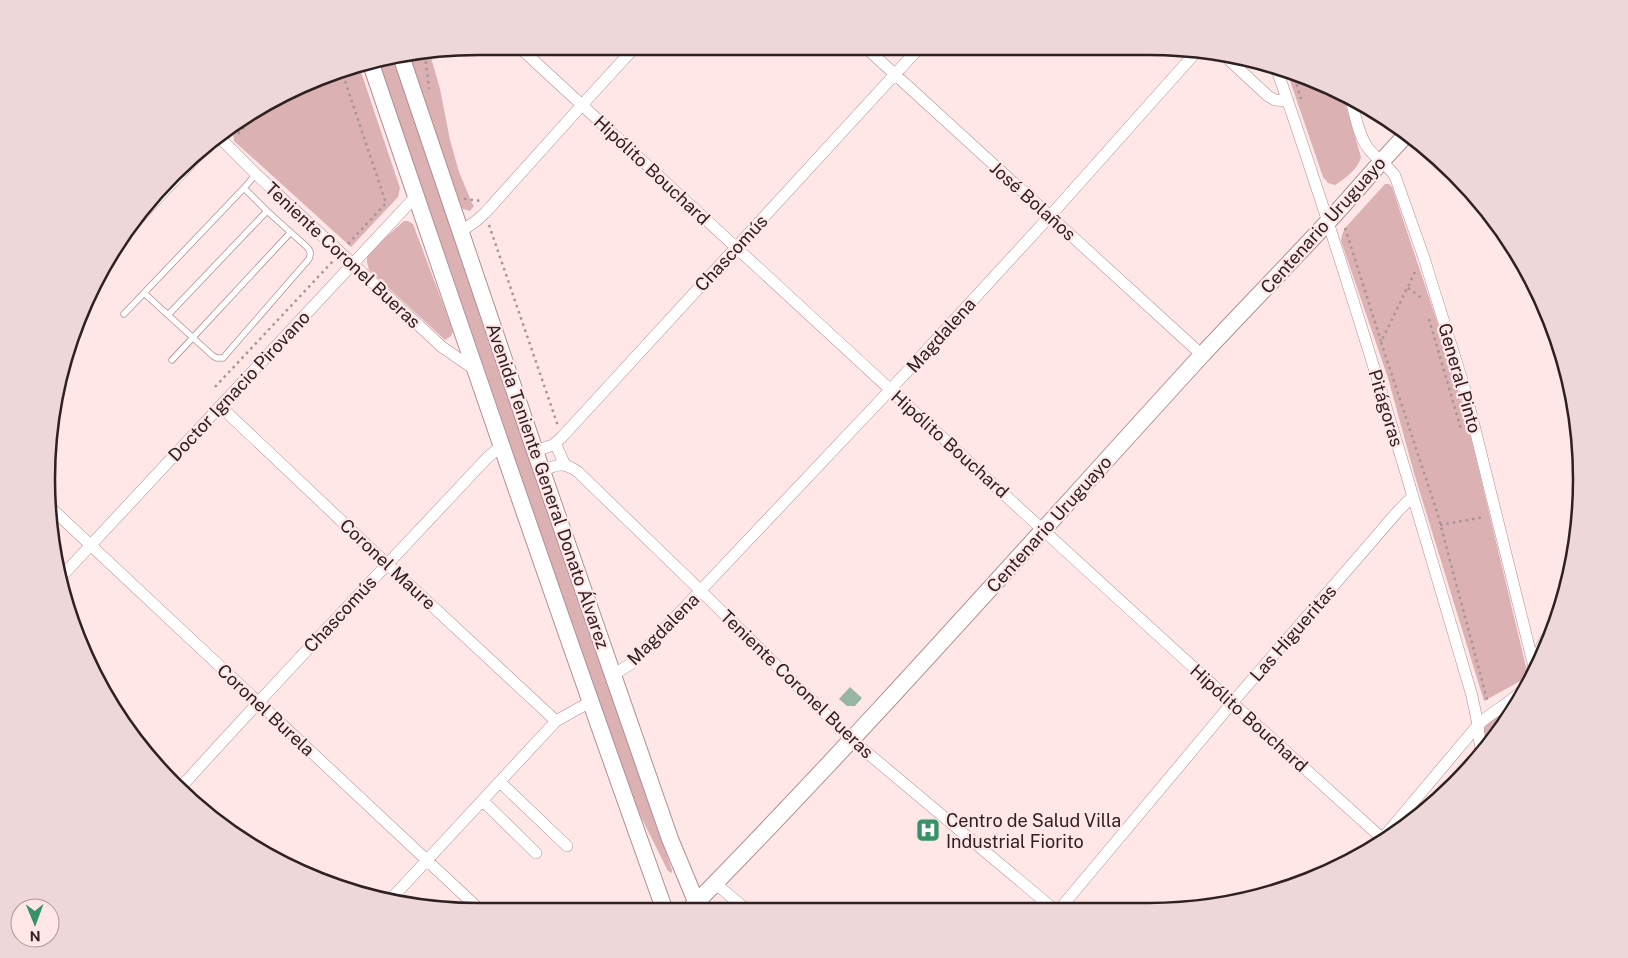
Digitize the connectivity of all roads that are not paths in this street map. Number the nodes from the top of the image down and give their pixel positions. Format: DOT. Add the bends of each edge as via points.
graph roads {
  1 [pos="528,55"];
  2 [pos="628,55"];
  3 [pos="874,55"];
  4 [pos="913,55"];
  5 [pos="1191,58"];
  6 [pos="403,62"];
  7 [pos="1233,63"];
  8 [pos="372,68"];
  9 [pos="895,74"];
  10 [pos="1279,76"];
  11 [pos="1288,101"];
  12 [pos="582,105"];
  13 [pos="1354,108"];
  14 [pos="1402,139"];
  15 [pos="223,141"];
  16 [pos="1381,160"];
  17 [pos="256,174"];
  18 [pos="244,188"];
  19 [pos="416,196"];
  20 [pos="267,211"];
  21 [pos="1050,216"];
  22 [pos="1328,221"];
  23 [pos="460,232"];
  24 [pos="290,233"];
  25 [pos="736,247"];
  26 [pos="352,264"];
  27 [pos="144,293"];
  28 [pos="124,314"];
  29 [pos="168,315"];
  30 [pos="193,338"];
  31 [pos="1202,355"];
  32 [pos="172,360"];
  33 [pos="474,369"];
  34 [pos="890,390"];
  35 [pos="220,406"];
  36 [pos="558,440"];
  37 [pos="502,445"];
  38 [pos="535,451"];
  39 [pos="565,465"];
  40 [pos="542,471"];
  41 [pos="1413,496"];
  42 [pos="57,513"];
  43 [pos="1044,530"];
  44 [pos="91,545"];
  45 [pos="387,564"];
  46 [pos="65,572"];
  47 [pos="701,591"];
  48 [pos="1532,660"];
  49 [pos="613,675"];
  50 [pos="1512,698"];
  51 [pos="258,702"];
  52 [pos="590,702"];
  53 [pos="1232,703"];
  54 [pos="556,721"];
  55 [pos="1478,725"];
  56 [pos="852,740"];
  57 [pos="1480,743"];
  58 [pos="500,782"];
  59 [pos="184,784"];
  60 [pos="483,801"];
  61 [pos="1395,824"];
  62 [pos="1377,837"];
  63 [pos="568,846"];
  64 [pos="536,852"];
  65 [pos="427,861"];
  66 [pos="716,884"];
  67 [pos="395,895"];
  68 [pos="472,903"];
  69 [pos="662,903"];
  70 [pos="693,903"];
  71 [pos="699,903"];
  72 [pos="739,903"];
  73 [pos="1047,903"];
  74 [pos="1064,903"];
  1 -- 12 [label="street, Hipólito Bouchard"];
  2 -- 12 [label="street"];
  3 -- 9 [label="street, José Bolaños"];
  4 -- 9 [label="street, Chascomús"];
  5 -- 21 [label="street, Magdalena"];
  6 -- 23 [label="main road, Avenida Teniente General Donato Álvarez"];
  7 -- 11 [label="street" via="1268,96"];
  8 -- 19 [label="main road, Avenida Teniente General Donato Álvarez"];
  9 -- 21 [label="street, José Bolaños"];
  9 -- 25 [label="street, Chascomús"];
  10 -- 11 [label="street, Pitágoras"];
  11 -- 22 [label="street, Pitágoras"];
  12 -- 23 [label="street" via="485,213"];
  12 -- 25 [label="street, Hipólito Bouchard"];
  13 -- 16 [label="street, General Pinto" via="1368,149"];
  14 -- 16 [label="main road, Centenario Uruguayo"];
  15 -- 17 [label="street, Teniente Coronel Bueras"];
  16 -- 22 [label="main road, Centenario Uruguayo"];
  16 -- 48 [label="street, General Pinto" via="1395,176 1466,393"];
  17 -- 18 [label="lane"];
  17 -- 26 [label="street, Teniente Coronel Bueras"];
  18 -- 20 [label="lane"];
  18 -- 27 [label="lane"];
  19 -- 26 [label="street, Doctor Ignacio Pirovano"];
  19 -- 33 [label="main road, Avenida Teniente General Donato Álvarez"];
  20 -- 24 [label="lane"];
  20 -- 29 [label="lane"];
  21 -- 31 [label="street, José Bolaños"];
  21 -- 34 [label="street, Magdalena"];
  22 -- 31 [label="main road, Centenario Uruguayo"];
  22 -- 41 [label="street, Pitágoras"];
  23 -- 38 [label="main road, Avenida Teniente General Donato Álvarez"];
  24 -- 30 [label="lane"];
  24 -- 30 [label="lane" via="311,252 308,259 223,358 213,356"];
  25 -- 34 [label="street, Hipólito Bouchard"];
  25 -- 36 [label="street, Chascomús"];
  26 -- 33 [label="street, Teniente Coronel Bueras" via="442,347"];
  26 -- 35 [label="street, Doctor Ignacio Pirovano"];
  27 -- 28 [label="lane"];
  27 -- 29 [label="lane"];
  29 -- 30 [label="lane"];
  30 -- 32 [label="lane"];
  31 -- 43 [label="main road, Centenario Uruguayo"];
  33 -- 37 [label="main road, Avenida Teniente General Donato Álvarez"];
  34 -- 43 [label="street, Hipólito Bouchard"];
  34 -- 47 [label="street, Magdalena"];
  35 -- 44 [label="street, Doctor Ignacio Pirovano"];
  35 -- 45 [label="street, Coronel Maure"];
  36 -- 38 [label="street, Chascomús"];
  36 -- 39 [label="street"];
  37 -- 45 [label="street, Chascomús"];
  37 -- 52 [label="main road, Avenida Teniente General Donato Álvarez"];
  38 -- 40 [label="main road, Avenida Teniente General Donato Álvarez"];
  39 -- 40 [label="street" via="554,465"];
  39 -- 47 [label="street, Teniente Coronel Bueras" via="578,472"];
  40 -- 49 [label="main road, Avenida Teniente General Donato Álvarez"];
  41 -- 53 [label="street, Las Higueritas"];
  41 -- 55 [label="street, Pitágoras"];
  42 -- 44 [label="street, Coronel Burela"];
  43 -- 53 [label="street, Hipólito Bouchard"];
  43 -- 56 [label="main road, Centenario Uruguayo"];
  44 -- 46 [label="street, Doctor Ignacio Pirovano"];
  44 -- 51 [label="street, Coronel Burela"];
  45 -- 51 [label="street, Chascomús"];
  45 -- 54 [label="street, Coronel Maure"];
  47 -- 49 [label="street, Magdalena" via="632,663"];
  47 -- 56 [label="street, Teniente Coronel Bueras"];
  49 -- 70 [label="main road, Avenida Teniente General Donato Álvarez"];
  50 -- 55 [label="street"];
  51 -- 59 [label="street, Chascomús"];
  51 -- 65 [label="street, Coronel Burela"];
  52 -- 54 [label="street"];
  52 -- 69 [label="main road, Avenida Teniente General Donato Álvarez"];
  53 -- 62 [label="street, Hipólito Bouchard"];
  53 -- 74 [label="street, Las Higueritas"];
  54 -- 58 [label="street"];
  55 -- 57 [label="street, Pitágoras"];
  55 -- 61 [label="street"];
  56 -- 66 [label="main road, Centenario Uruguayo"];
  56 -- 73 [label="street, Teniente Coronel Bueras"];
  58 -- 60 [label="street"];
  58 -- 63 [label="street"];
  60 -- 64 [label="street"];
  60 -- 65 [label="street"];
  65 -- 67 [label="street"];
  65 -- 68 [label="street, Coronel Burela"];
  66 -- 71 [label="main road, Centenario Uruguayo"];
  66 -- 72 [label="street"];
}
